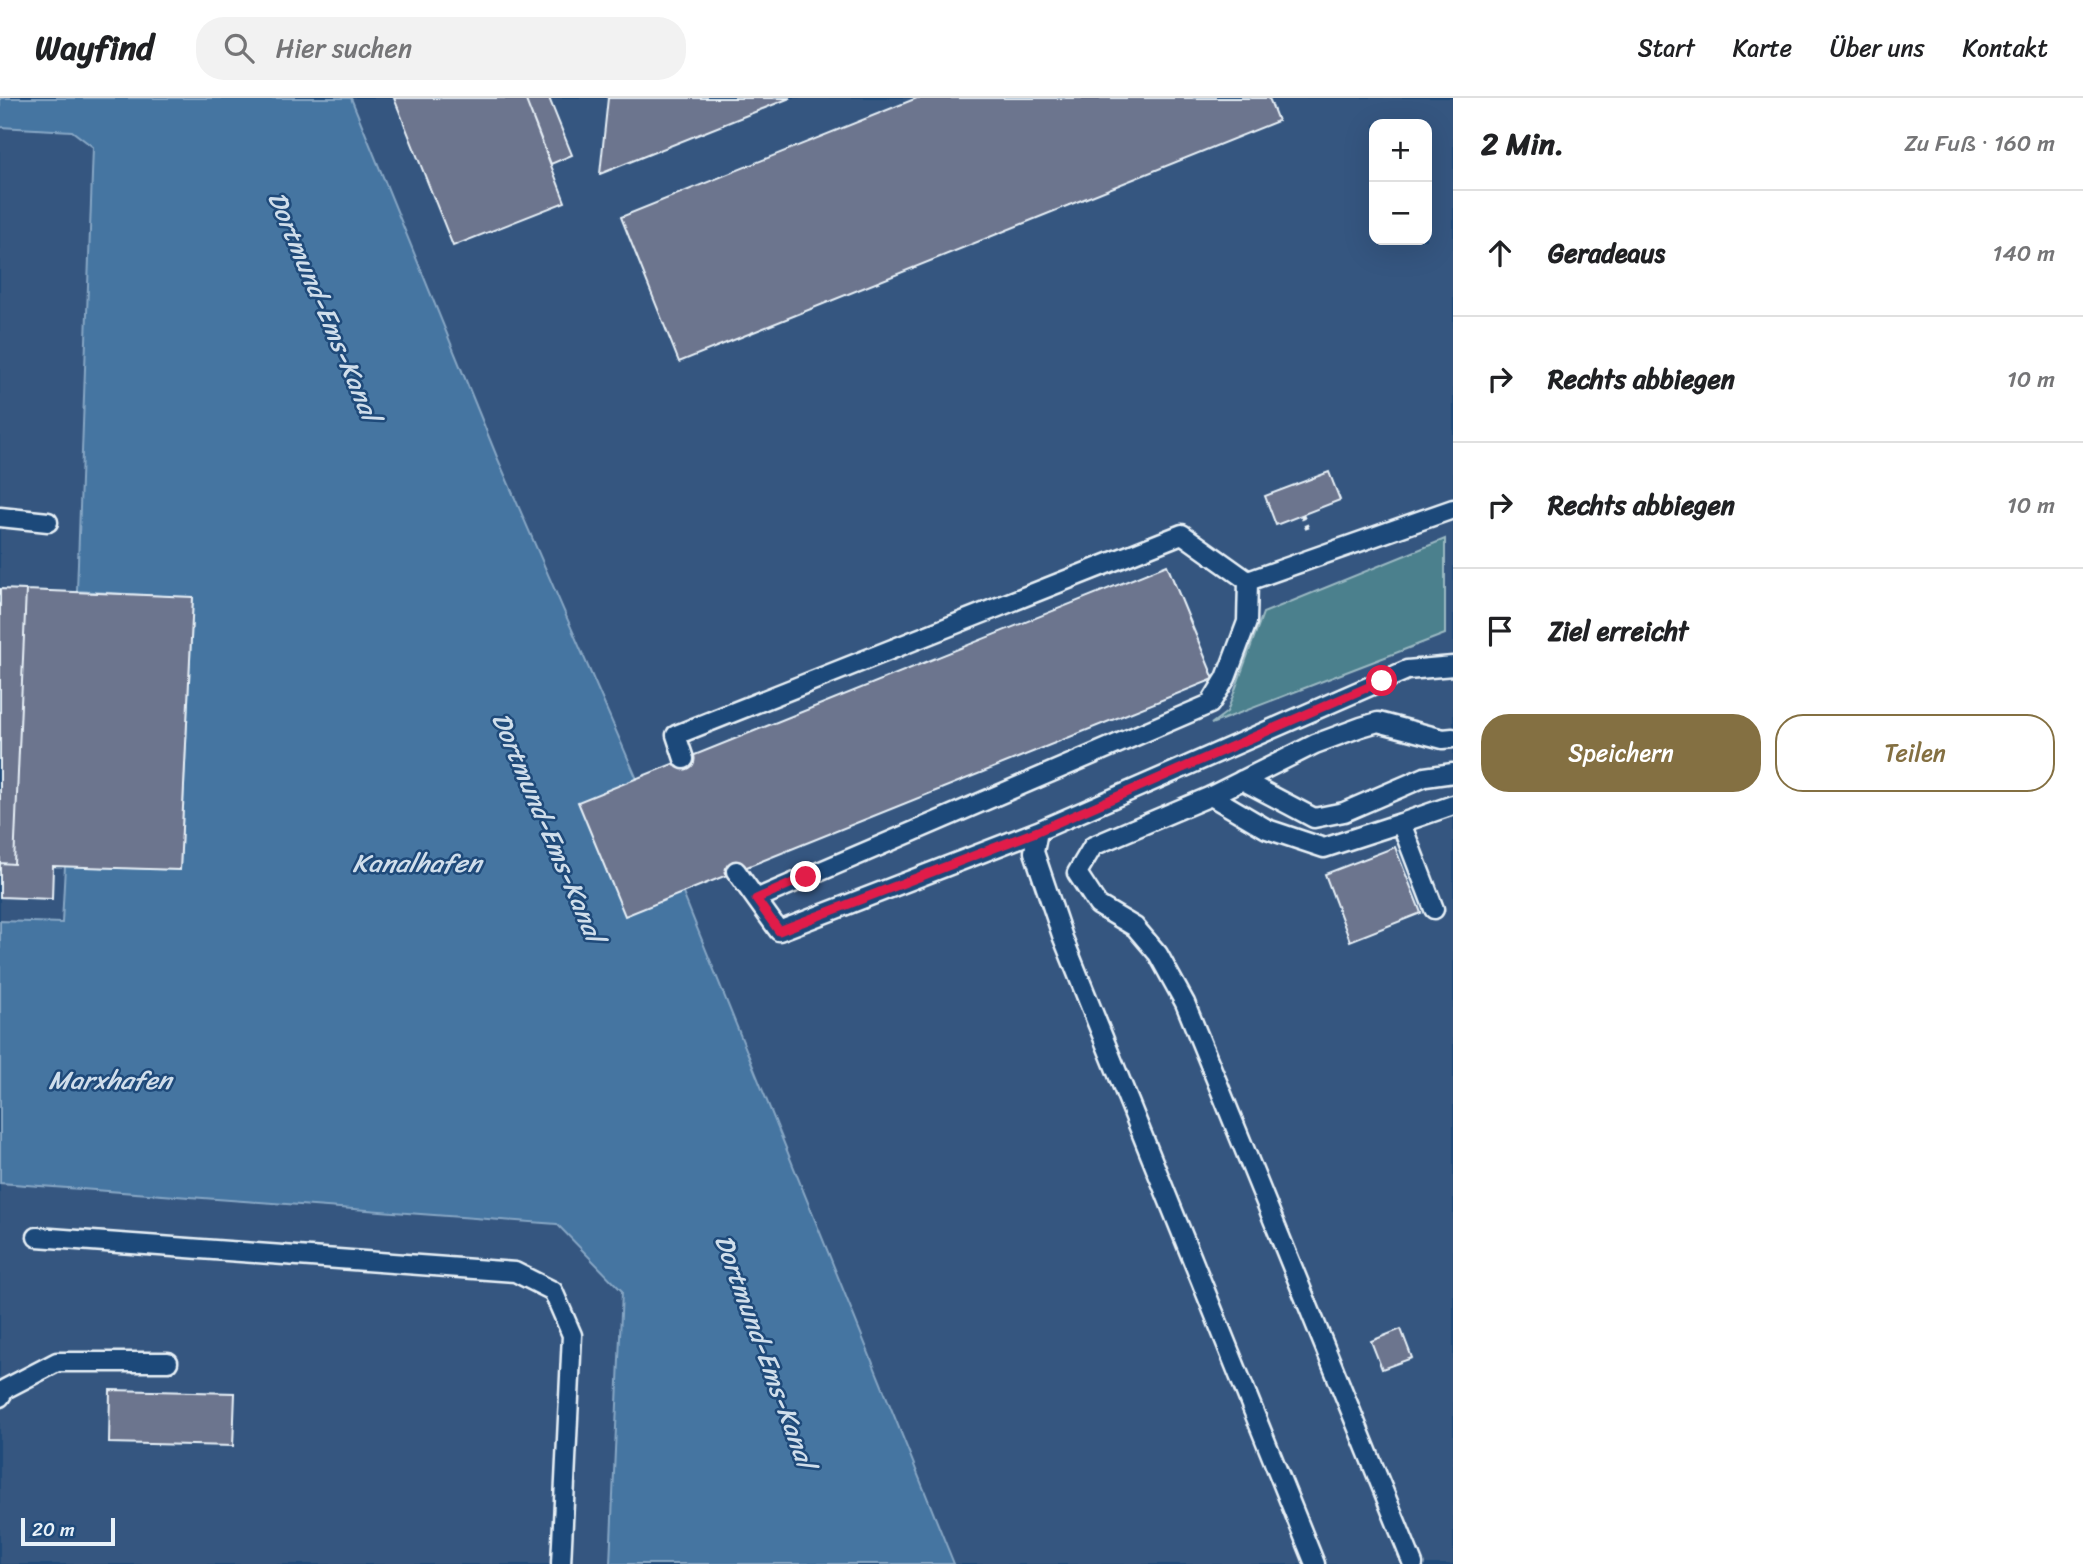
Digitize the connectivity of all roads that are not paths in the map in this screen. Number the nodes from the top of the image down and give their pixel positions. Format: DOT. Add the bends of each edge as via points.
graph roads {
  1 [pos="1453,509"];
  2 [pos="0,517"];
  3 [pos="48,522"];
  4 [pos="1248,581"];
  5 [pos="1453,666"];
  6 [pos="1453,738"];
  7 [pos="684,759"];
  8 [pos="1453,772"];
  9 [pos="1242,780"];
  10 [pos="1211,796"];
  11 [pos="1453,805"];
  12 [pos="1401,823"];
  13 [pos="1038,831"];
  14 [pos="736,872"];
  15 [pos="756,899"];
  16 [pos="1434,909"];
  17 [pos="37,1237"];
  18 [pos="168,1362"];
  19 [pos="0,1397"];
  20 [pos="561,1564"];
  21 [pos="1315,1564"];
  22 [pos="1413,1564"];
  1 -- 4 [label="lane"];
  2 -- 3 [label="lane"];
  4 -- 7 [label="lane" via="1182,534 676,736"];
  4 -- 15 [label="lane" via="1247,622 1226,678 1210,704"];
  5 -- 13 [label="lane" via="1407,670"];
  6 -- 9 [label="lane" via="1378,722 1315,744"];
  8 -- 9 [label="lane" via="1425,777 1345,812 1314,818"];
  9 -- 10 [label="lane"];
  10 -- 12 [label="lane" via="1267,829 1324,848"];
  10 -- 22 [label="lane" via="1093,846 1077,873 1098,905 1135,927 1158,954 1185,1003"];
  11 -- 12 [label="lane"];
  12 -- 16 [label="lane"];
  13 -- 15 [label="lane" via="779,931"];
  13 -- 21 [label="lane" via="1034,852 1063,938"];
  14 -- 15 [label="lane"];
  17 -- 20 [label="lane" via="515,1272 553,1291 572,1335"];
  18 -- 19 [label="lane" via="57,1362 5,1389"];
}
